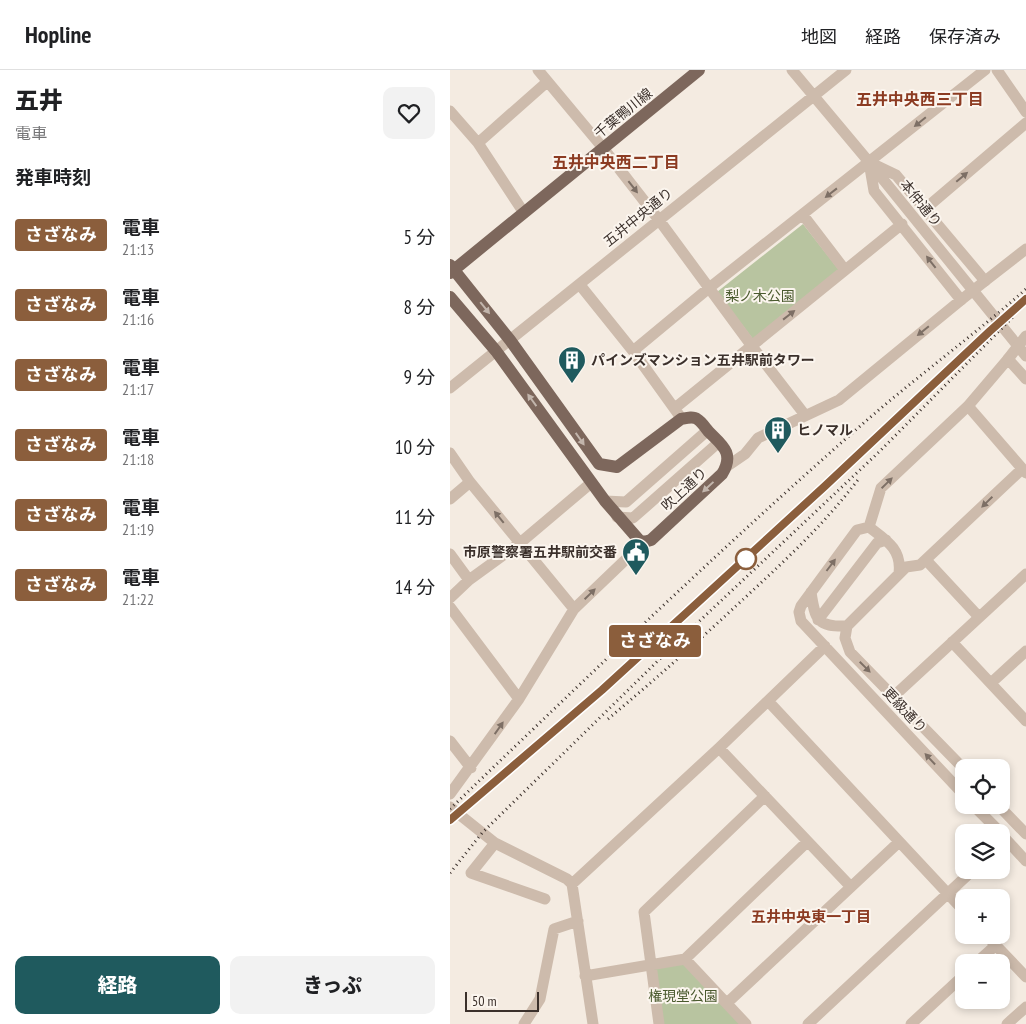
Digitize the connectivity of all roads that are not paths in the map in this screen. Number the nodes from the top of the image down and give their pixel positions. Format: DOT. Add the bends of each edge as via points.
graph roads {
  1 [pos="538,70"];
  2 [pos="698,70"];
  3 [pos="792,70"];
  4 [pos="846,70"];
  5 [pos="985,70"];
  6 [pos="997,70"];
  7 [pos="547,82"];
  8 [pos="814,96"];
  9 [pos="450,111"];
  10 [pos="1026,112"];
  11 [pos="1026,123"];
  12 [pos="478,144"];
  13 [pos="603,148"];
  14 [pos="869,162"];
  15 [pos="925,209"];
  16 [pos="524,213"];
  17 [pos="803,215"];
  18 [pos="659,220"];
  19 [pos="902,224"];
  20 [pos="1026,249"];
  21 [pos="451,269"];
  22 [pos="845,270"];
  23 [pos="985,281"];
  24 [pos="580,285"];
  25 [pos="709,288"];
  26 [pos="450,297"];
  27 [pos="961,300"];
  28 [pos="1026,336"];
  29 [pos="510,340"];
  30 [pos="751,345"];
  31 [pos="496,351"];
  32 [pos="633,351"];
  33 [pos="1026,356"];
  34 [pos="1008,358"];
  35 [pos="1026,379"];
  36 [pos="450,388"];
  37 [pos="968,406"];
  38 [pos="678,413"];
  39 [pos="805,415"];
  40 [pos="708,430"];
  41 [pos="720,442"];
  42 [pos="450,453"];
  43 [pos="726,467"];
  44 [pos="1024,471"];
  45 [pos="470,482"];
  46 [pos="591,483"];
  47 [pos="450,500"];
  48 [pos="605,502"];
  49 [pos="617,516"];
  50 [pos="869,527"];
  51 [pos="886,540"];
  52 [pos="644,542"];
  53 [pos="520,543"];
  54 [pos="450,554"];
  55 [pos="899,557"];
  56 [pos="926,560"];
  57 [pos="899,573"];
  58 [pos="1026,574"];
  59 [pos="469,580"];
  60 [pos="811,592"];
  61 [pos="450,598"];
  62 [pos="450,606"];
  63 [pos="574,609"];
  64 [pos="979,617"];
  65 [pos="818,620"];
  66 [pos="847,626"];
  67 [pos="952,642"];
  68 [pos="825,646"];
  69 [pos="1026,651"];
  70 [pos="991,683"];
  71 [pos="894,696"];
  72 [pos="519,699"];
  73 [pos="768,701"];
  74 [pos="1026,721"];
  75 [pos="450,741"];
  76 [pos="719,748"];
  77 [pos="955,760"];
  78 [pos="471,768"];
  79 [pos="955,785"];
  80 [pos="450,794"];
  81 [pos="765,796"];
  82 [pos="450,807"];
  83 [pos="982,814"];
  84 [pos="1009,814"];
  85 [pos="991,824"];
  86 [pos="1024,827"];
  87 [pos="1010,833"];
  88 [pos="808,842"];
  89 [pos="899,842"];
  90 [pos="495,843"];
  91 [pos="1010,845"];
  92 [pos="1026,861"];
  93 [pos="964,879"];
  94 [pos="572,884"];
  95 [pos="850,887"];
  96 [pos="948,894"];
  97 [pos="545,899"];
  98 [pos="955,901"];
  99 [pos="578,921"];
  100 [pos="996,945"];
  101 [pos="986,954"];
  102 [pos="685,958"];
  103 [pos="652,965"];
  104 [pos="586,976"];
  105 [pos="1026,978"];
  106 [pos="955,983"];
  107 [pos="727,1003"];
  108 [pos="1026,1007"];
  109 [pos="524,1024"];
  110 [pos="593,1024"];
  111 [pos="659,1024"];
  112 [pos="746,1024"];
  113 [pos="808,1024"];
  114 [pos="911,1024"];
  115 [pos="1007,1024"];
  1 -- 7 [label="street"];
  2 -- 13 [label="main road, 千葉鴨川線"];
  3 -- 8 [label="street, 本仲通り"];
  4 -- 8 [label="street, 五井中央通り"];
  5 -- 14 [label="street, one-way"];
  6 -- 10 [label="street"];
  7 -- 12 [label="street"];
  7 -- 13 [label="street"];
  8 -- 14 [label="street, 本仲通り"];
  8 -- 18 [label="street, 五井中央通り"];
  9 -- 12 [label="street"];
  15 -- 11 [label="street, one-way"];
  12 -- 16 [label="street"];
  13 -- 16 [label="main road, 千葉鴨川線"];
  13 -- 18 [label="street, one-way"];
  14 -- 15 [label="street" via="896,176"];
  14 -- 17 [label="street, one-way"];
  14 -- 19 [label="street" via="874,191"];
  14 -- 33 [label="street, 本仲通り"];
  15 -- 23 [label="street"];
  16 -- 21 [label="main road, 千葉鴨川線"];
  17 -- 22 [label="street"];
  17 -- 25 [label="street"];
  18 -- 24 [label="street, 五井中央通り"];
  18 -- 25 [label="street"];
  19 -- 22 [label="street"];
  27 -- 19 [label="street, one-way"];
  20 -- 23 [label="street"];
  21 -- 29 [label="main road, one-way"];
  30 -- 22 [label="street, one-way"];
  23 -- 27 [label="street, bridge"];
  24 -- 29 [label="street, 五井中央通り"];
  24 -- 32 [label="street"];
  25 -- 30 [label="street"];
  25 -- 32 [label="street"];
  26 -- 31 [label="main road"];
  27 -- 39 [label="street, one-way" via="839,400"];
  28 -- 34 [label="street, bridge"];
  29 -- 31 [label="street, 五井中央通り"];
  29 -- 38 [label="main road, one-way" via="600,464 617,467"];
  30 -- 38 [label="street"];
  30 -- 39 [label="street"];
  31 -- 36 [label="street, 五井中央通り"];
  46 -- 31 [label="main road, one-way"];
  32 -- 38 [label="street"];
  34 -- 35 [label="street"];
  34 -- 37 [label="street"];
  37 -- 44 [label="street"];
  50 -- 37 [label="street, one-way" via="881,488"];
  38 -- 40 [label="main road, 吹上通り" via="697,419"];
  39 -- 43 [label="street" via="758,438 745,454"];
  40 -- 41 [label="main road, 吹上通り"];
  40 -- 48 [label="street" via="626,502"];
  41 -- 43 [label="main road, 吹上通り" via="727,454"];
  41 -- 49 [label="street" via="633,518"];
  42 -- 45 [label="street"];
  43 -- 52 [label="main road, 吹上通り, one-way" via="651,540"];
  44 -- 56 [label="street, one-way"];
  45 -- 47 [label="street"];
  53 -- 45 [label="street, one-way"];
  46 -- 48 [label="main road"];
  46 -- 53 [label="street"];
  48 -- 49 [label="main road"];
  49 -- 52 [label="main road" via="634,536"];
  50 -- 51 [label="street"];
  60 -- 50 [label="street, one-way" via="857,530"];
  51 -- 55 [label="street"];
  51 -- 65 [label="street" via="877,543"];
  63 -- 52 [label="street, one-way"];
  53 -- 59 [label="street"];
  53 -- 63 [label="street"];
  54 -- 59 [label="street"];
  55 -- 56 [label="street"];
  55 -- 57 [label="street"];
  56 -- 57 [label="street"];
  56 -- 64 [label="street"];
  57 -- 66 [label="street"];
  58 -- 64 [label="street"];
  59 -- 61 [label="street"];
  60 -- 65 [label="street"];
  60 -- 68 [label="street, 更級通り" via="801,606 799,616"];
  62 -- 72 [label="street"];
  63 -- 72 [label="street"];
  64 -- 67 [label="street"];
  65 -- 66 [label="street" via="832,626"];
  66 -- 71 [label="street, 更級通り, one-way" via="845,638 850,652"];
  67 -- 70 [label="street"];
  67 -- 71 [label="street"];
  68 -- 73 [label="street"];
  79 -- 68 [label="street, 更級通り, one-way"];
  69 -- 70 [label="street"];
  70 -- 74 [label="street"];
  71 -- 77 [label="street, 更級通り"];
  78 -- 72 [label="street, one-way"];
  73 -- 76 [label="street"];
  73 -- 89 [label="street"];
  75 -- 78 [label="street"];
  76 -- 81 [label="street"];
  76 -- 94 [label="street"];
  78 -- 80 [label="street"];
  81 -- 88 [label="street"];
  81 -- 103 [label="street" via="644,912"];
  82 -- 90 [label="street"];
  83 -- 85 [label="street"];
  84 -- 86 [label="street"];
  86 -- 87 [label="street"];
  88 -- 95 [label="street"];
  88 -- 102 [label="street"];
  89 -- 95 [label="street"];
  89 -- 96 [label="street"];
  90 -- 94 [label="street"];
  90 -- 97 [label="street" via="471,873"];
  91 -- 92 [label="street"];
  93 -- 96 [label="street"];
  94 -- 99 [label="street"];
  95 -- 107 [label="street"];
  96 -- 98 [label="street"];
  96 -- 113 [label="street"];
  99 -- 104 [label="street"];
  99 -- 109 [label="street" via="554,929 540,999"];
  100 -- 101 [label="street"];
  100 -- 105 [label="street"];
  102 -- 103 [label="street"];
  102 -- 107 [label="street"];
  103 -- 104 [label="street"];
  103 -- 111 [label="street"];
  104 -- 110 [label="street"];
  106 -- 114 [label="street"];
  107 -- 112 [label="street"];
  108 -- 115 [label="street"];
}
